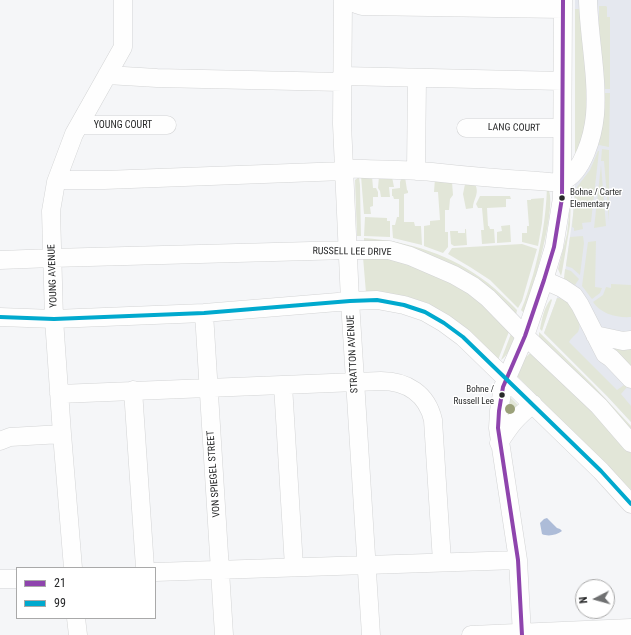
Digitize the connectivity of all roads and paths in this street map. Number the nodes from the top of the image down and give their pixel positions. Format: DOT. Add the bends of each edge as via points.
graph roads {
  1 [pos="123,0"];
  2 [pos="344,0"];
  3 [pos="588,0"];
  4 [pos="563,5"];
  5 [pos="107,75"];
  6 [pos="417,78"];
  7 [pos="342,79"];
  8 [pos="562,81"];
  9 [pos="79,125"];
  10 [pos="167,125"];
  11 [pos="466,128"];
  12 [pos="562,128"];
  13 [pos="344,170"];
  14 [pos="416,171"];
  15 [pos="57,180"];
  16 [pos="562,182"];
  17 [pos="348,250"];
  18 [pos="52,258"];
  19 [pos="0,260"];
  20 [pos="544,280"];
  21 [pos="350,301"];
  22 [pos="204,313"];
  23 [pos="0,317"];
  24 [pos="54,319"];
  25 [pos="595,335"];
  26 [pos="525,336"];
  27 [pos="631,340"];
  28 [pos="506,379"];
  29 [pos="631,379"];
  30 [pos="355,382"];
  31 [pos="283,385"];
  32 [pos="208,387"];
  33 [pos="133,390"];
  34 [pos="59,394"];
  35 [pos="533,404"];
  36 [pos="62,434"];
  37 [pos="0,441"];
  38 [pos="499,443"];
  39 [pos="631,443"];
  40 [pos="631,504"];
  41 [pos="518,560"];
  42 [pos="442,562"];
  43 [pos="366,565"];
  44 [pos="73,567"];
  45 [pos="145,567"];
  46 [pos="294,567"];
  47 [pos="220,570"];
  48 [pos="156,572"];
  49 [pos="0,579"];
  50 [pos="16,579"];
  51 [pos="76,619"];
  52 [pos="631,628"];
  53 [pos="522,634"];
  54 [pos="78,635"];
  55 [pos="224,635"];
  56 [pos="371,635"];
  57 [pos="471,635"];
  1 -- 5 [label="street, YOUNG AVENUE" via="123,46"];
  2 -- 4 [label="street" via="362,6"];
  2 -- 7 [label="street, STRATTON AVENUE"];
  3 -- 16 [label="street" via="595,116 582,162 573,174"];
  4 -- 8 [label="street"];
  5 -- 7 [label="street" via="157,78"];
  5 -- 9 [label="street, YOUNG AVENUE"];
  6 -- 7 [label="street"];
  6 -- 8 [label="street"];
  6 -- 14 [label="street"];
  7 -- 13 [label="street, STRATTON AVENUE"];
  8 -- 12 [label="street"];
  9 -- 10 [label="street, YOUNG COURT"];
  9 -- 15 [label="street, YOUNG AVENUE"];
  11 -- 12 [label="street, LANG COURT"];
  12 -- 16 [label="street"];
  13 -- 14 [label="street"];
  13 -- 15 [label="street"];
  13 -- 17 [label="street, STRATTON AVENUE"];
  14 -- 16 [label="street"];
  15 -- 18 [label="street, YOUNG AVENUE" via="51,211"];
  16 -- 20 [label="street" via="554,247"];
  17 -- 18 [label="street, RUSSELL LEE DRIVE"];
  17 -- 21 [label="street, STRATTON AVENUE"];
  17 -- 26 [label="street, RUSSELL LEE DRIVE" via="389,250 454,274 488,298"];
  18 -- 19 [label="street, RUSSELL LEE DRIVE"];
  18 -- 24 [label="street, YOUNG AVENUE"];
  20 -- 25 [label="street" via="574,296"];
  20 -- 26 [label="street"];
  21 -- 22 [label="street"];
  21 -- 28 [label="street" via="378,300 424,312 463,337"];
  21 -- 30 [label="street, STRATTON AVENUE"];
  22 -- 24 [label="street"];
  22 -- 32 [label="street, VON SPIEGEL STREET"];
  23 -- 24 [label="street"];
  24 -- 34 [label="street, YOUNG AVENUE"];
  25 -- 27 [label="street" via="623,341"];
  25 -- 29 [label="street" via="605,354"];
  26 -- 28 [label="street"];
  26 -- 39 [label="street, RUSSELL LEE DRIVE" via="599,406"];
  28 -- 35 [label="street"];
  28 -- 38 [label="street" via="499,411"];
  30 -- 31 [label="street"];
  30 -- 42 [label="street" via="394,381 403,384 419,394 431,409"];
  30 -- 43 [label="street, STRATTON AVENUE"];
  31 -- 32 [label="street"];
  31 -- 46 [label="street"];
  32 -- 33 [label="street"];
  32 -- 47 [label="street, VON SPIEGEL STREET"];
  33 -- 34 [label="street"];
  33 -- 45 [label="street"];
  34 -- 36 [label="street, YOUNG AVENUE"];
  35 -- 38 [label="street" via="510,425"];
  35 -- 40 [label="street"];
  36 -- 37 [label="street" via="10,437"];
  36 -- 44 [label="street, YOUNG AVENUE"];
  38 -- 41 [label="street"];
  41 -- 42 [label="street"];
  41 -- 53 [label="street"];
  42 -- 43 [label="street"];
  43 -- 46 [label="street"];
  43 -- 56 [label="street, STRATTON AVENUE"];
  46 -- 47 [label="street"];
  47 -- 48 [label="street"];
  47 -- 55 [label="street, VON SPIEGEL STREET"];
  49 -- 50 [label="street"];
  51 -- 54 [label="street"];
  52 -- 53 [label="street"];
  53 -- 57 [label="street"];
}
